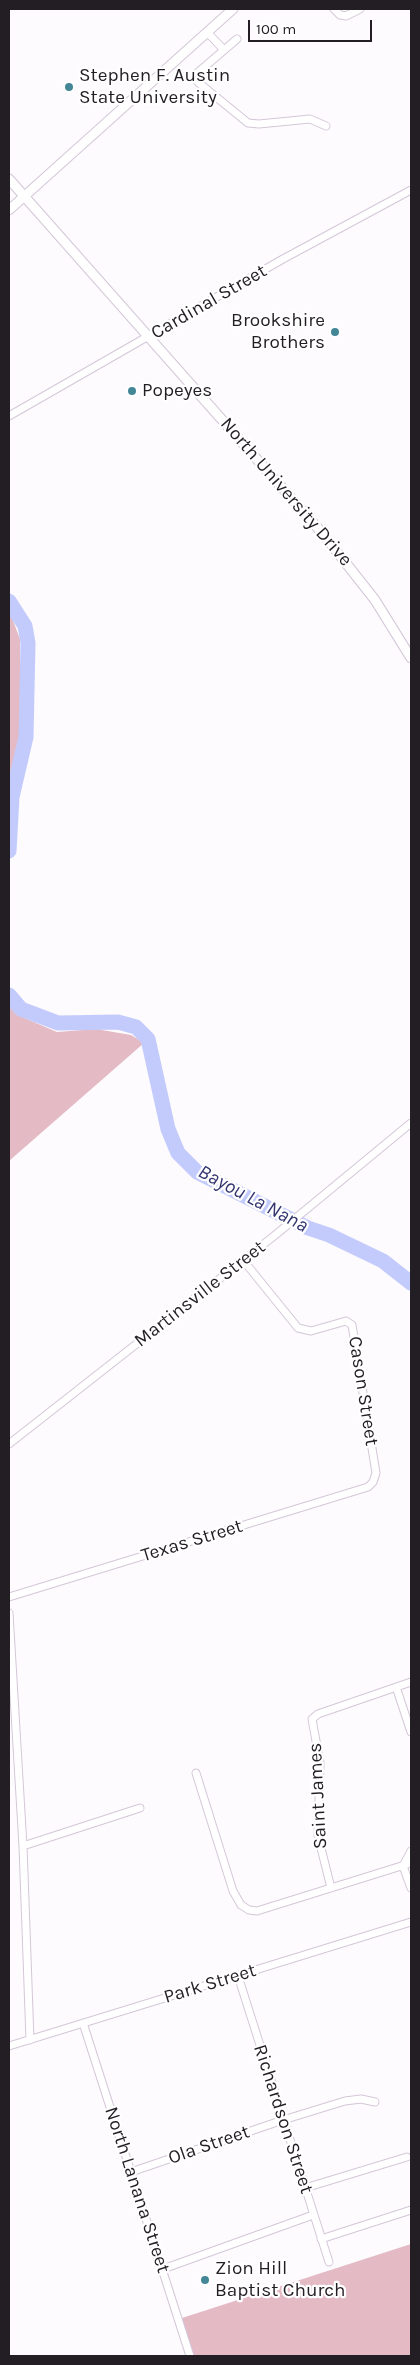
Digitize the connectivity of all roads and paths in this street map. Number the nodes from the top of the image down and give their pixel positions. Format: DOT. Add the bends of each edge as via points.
graph roads {
  1 [pos="233,9"];
  2 [pos="334,9"];
  3 [pos="360,9"];
  4 [pos="207,32"];
  5 [pos="237,39"];
  6 [pos="224,50"];
  7 [pos="326,126"];
  8 [pos="9,179"];
  9 [pos="411,190"];
  10 [pos="23,195"];
  11 [pos="9,210"];
  12 [pos="150,336"];
  13 [pos="9,416"];
  14 [pos="411,658"];
  15 [pos="411,1123"];
  16 [pos="243,1260"];
  17 [pos="9,1444"];
  18 [pos="373,1482"];
  19 [pos="9,1597"];
  20 [pos="9,1613"];
  21 [pos="411,1682"];
  22 [pos="396,1687"];
  23 [pos="411,1732"];
  24 [pos="196,1773"];
  25 [pos="140,1808"];
  26 [pos="23,1846"];
  27 [pos="411,1851"];
  28 [pos="411,1863"];
  29 [pos="403,1866"];
  30 [pos="331,1888"];
  31 [pos="411,1888"];
  32 [pos="411,1922"];
  33 [pos="238,1976"];
  34 [pos="83,2023"];
  35 [pos="30,2040"];
  36 [pos="9,2046"];
  37 [pos="375,2102"];
  38 [pos="283,2120"];
  39 [pos="407,2156"];
  40 [pos="131,2172"];
  41 [pos="305,2188"];
  42 [pos="411,2210"];
  43 [pos="313,2215"];
  44 [pos="321,2239"];
  45 [pos="329,2262"];
  46 [pos="163,2270"];
  47 [pos="190,2356"];
  1 -- 4 [label="main road"];
  2 -- 3 [label="street" via="346,16"];
  4 -- 6 [label="street"];
  4 -- 10 [label="main road"];
  5 -- 6 [label="street"];
  6 -- 7 [label="street" via="196,74 196,80 242,120 259,124 310,119"];
  8 -- 10 [label="main road, North University Drive"];
  9 -- 12 [label="street, Cardinal Street"];
  10 -- 11 [label="main road"];
  10 -- 12 [label="main road, North University Drive"];
  12 -- 13 [label="street, Cardinal Street"];
  12 -- 14 [label="main road, North University Drive" via="344,559 375,600"];
  15 -- 16 [label="street, Martinsville Street"];
  16 -- 17 [label="street, Martinsville Street"];
  16 -- 18 [label="street, Cason Street" via="298,1328 311,1331 346,1321 352,1325 376,1473"];
  18 -- 19 [label="street, Texas Street" via="368,1487"];
  20 -- 26 [label="street"];
  21 -- 22 [label="street, Saint James"];
  22 -- 23 [label="street"];
  22 -- 30 [label="street, Saint James" via="318,1714 312,1720 320,1763 318,1836"];
  24 -- 30 [label="street" via="233,1891 241,1905 257,1911"];
  25 -- 26 [label="street"];
  26 -- 35 [label="street"];
  27 -- 29 [label="street"];
  28 -- 29 [label="street"];
  29 -- 30 [label="street"];
  29 -- 31 [label="street"];
  32 -- 33 [label="street, Park Street"];
  33 -- 34 [label="street, Park Street"];
  33 -- 38 [label="street, Richardson Street"];
  34 -- 35 [label="street, Park Street"];
  34 -- 40 [label="street, North Lanana Street"];
  35 -- 36 [label="street, Park Street"];
  37 -- 38 [label="street, Ola Street" via="361,2099 345,2101"];
  38 -- 40 [label="street, Ola Street"];
  38 -- 41 [label="street, Richardson Street"];
  39 -- 41 [label="street"];
  40 -- 46 [label="street, North Lanana Street"];
  41 -- 43 [label="street, Richardson Street"];
  42 -- 44 [label="street"];
  43 -- 44 [label="street, Richardson Street"];
  43 -- 46 [label="street"];
  44 -- 45 [label="street, Richardson Street"];
  46 -- 47 [label="street, North Lanana Street"];
}
